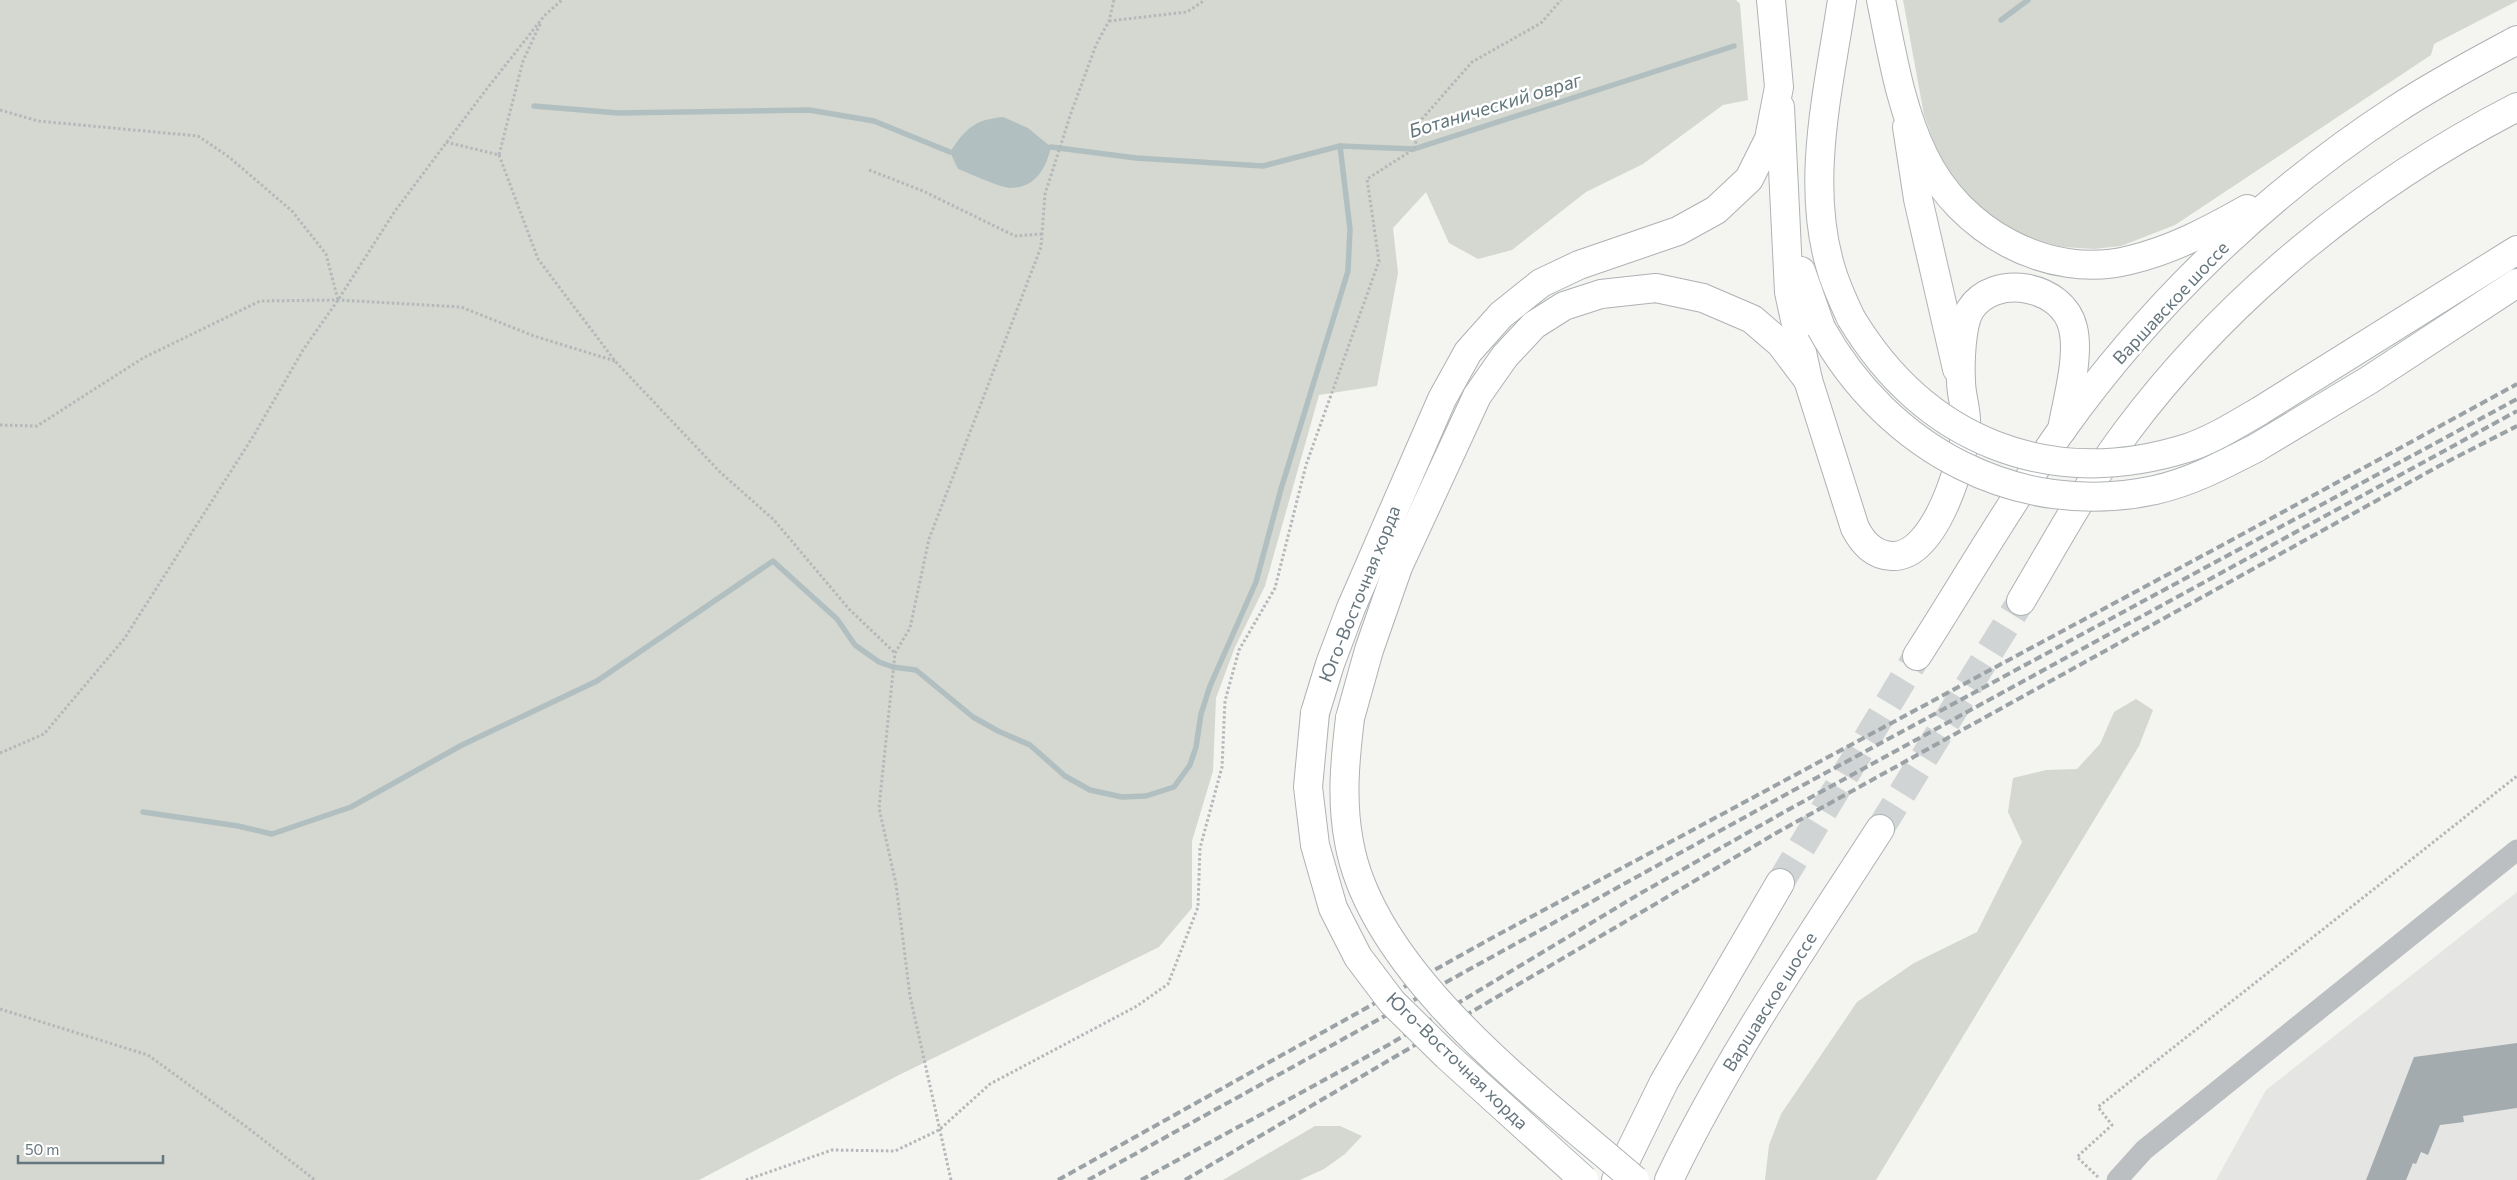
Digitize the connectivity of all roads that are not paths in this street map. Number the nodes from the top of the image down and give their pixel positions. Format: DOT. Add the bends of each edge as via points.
graph roads {
  1 [pos="1770,0"];
  2 [pos="1842,0"];
  3 [pos="1881,0"];
  4 [pos="2517,40"];
  5 [pos="1779,87"];
  6 [pos="1904,104"];
  7 [pos="2517,107"];
  8 [pos="2517,119"];
  9 [pos="2490,121"];
  10 [pos="2301,179"];
  11 [pos="1784,197"];
  12 [pos="2517,250"];
  13 [pos="2517,283"];
  14 [pos="1808,380"];
  15 [pos="1960,383"];
  16 [pos="2062,430"];
  17 [pos="2021,601"];
  18 [pos="1917,656"];
  19 [pos="1880,829"];
  20 [pos="2517,850"];
  21 [pos="1780,883"];
  22 [pos="1584,1180"];
  23 [pos="1616,1180"];
  24 [pos="1635,1180"];
  25 [pos="1669,1180"];
  26 [pos="2117,1180"];
  1 -- 5 [label="main road"];
  2 -- 12 [label="main road, bridge" via="1819,182 1832,272 1851,318 1881,364 1924,405 1972,436 2016,453 2040,459 2096,464 2148,458 2188,448 2258,412"];
  3 -- 6 [label="main road"];
  4 -- 10 [label="main road, Варшавское шоссе" via="2395,110"];
  5 -- 11 [label="main road"];
  5 -- 22 [label="main road, Юго-Восточная хорда, bridge" via="1769,139 1749,180 1716,210 1678,231 1579,265 1541,283 1501,315 1468,352 1442,399 1351,608 1315,713 1308,787 1315,845 1332,908 1358,957 1392,1002 1446,1056"];
  6 -- 10 [label="main road" via="1924,158 1957,206 2000,239 2039,256 2075,264 2129,261 2160,252 2226,221"];
  6 -- 15 [label="main road" via="1918,200"];
  7 -- 9 [label="main road"];
  8 -- 9 [label="main road"];
  9 -- 17 [label="main road" via="2378,191 2336,222 2258,288 2182,363 2126,431 2097,473"];
  10 -- 16 [label="main road, Варшавское шоссе" via="2261,210 2181,288 2143,328"];
  11 -- 13 [label="main road, bridge" via="1798,261 1822,328 1836,355 1880,409 1904,430 1957,464 2007,484 2064,495 2128,494 2195,478 2256,448 2369,380"];
  11 -- 14 [label="main road" via="1790,292"];
  14 -- 15 [label="main road" via="1855,528 1862,541 1884,556 1896,556 1921,544 1945,502 1957,473 1966,426 1966,404"];
  14 -- 24 [label="main road, Юго-Восточная хорда, bridge" via="1780,343 1752,319 1703,298 1656,288 1601,294 1564,306 1534,325 1505,356 1477,396 1398,567 1350,718 1343,783 1349,843 1366,899 1395,949 1462,1027"];
  15 -- 16 [label="main road" via="1964,326 1978,302 2002,289 2015,287 2030,288 2044,294 2060,305 2070,317 2074,330 2075,352"];
  16 -- 18 [label="main road, Варшавское шоссе"];
  19 -- 25 [label="main road, Варшавское шоссе" via="1753,1026 1699,1117"];
  20 -- 26 [label="street" via="2144,1150"];
  21 -- 23 [label="main road" via="1664,1082"];
}
